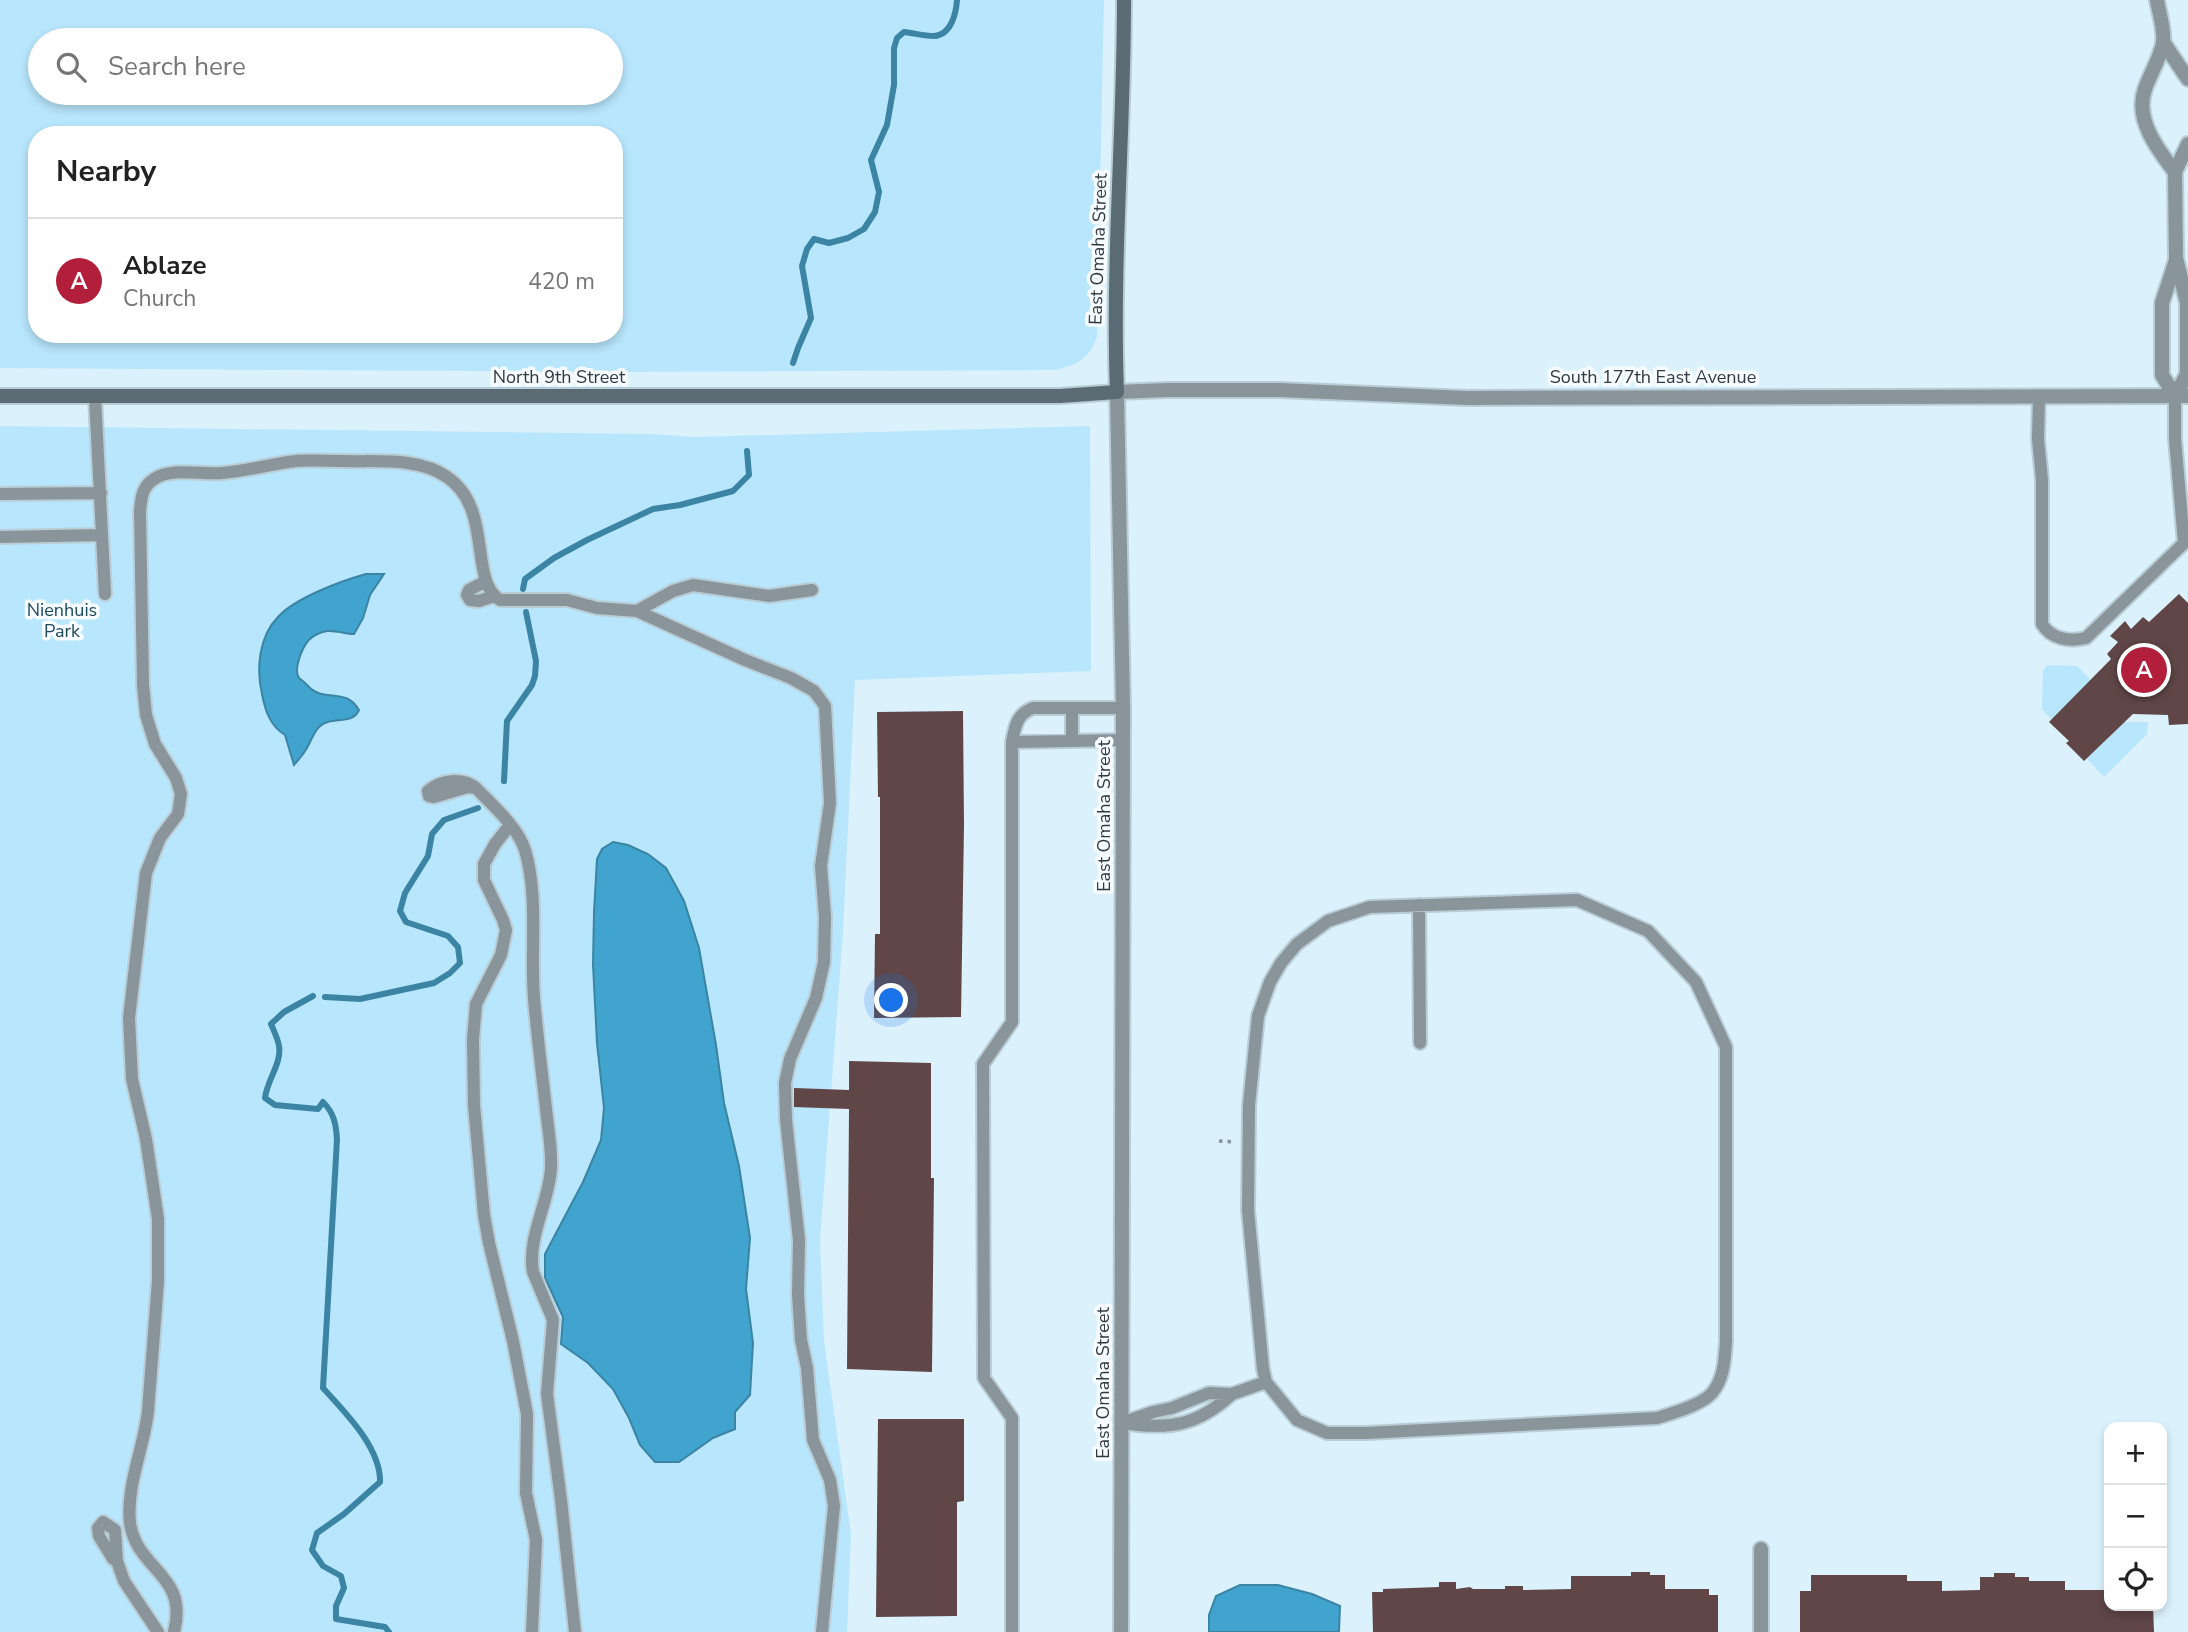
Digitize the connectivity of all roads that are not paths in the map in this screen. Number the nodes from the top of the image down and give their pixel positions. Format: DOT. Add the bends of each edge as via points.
graph roads {
  1 [pos="1124,0"];
  2 [pos="2157,0"];
  3 [pos="2163,42"];
  4 [pos="2188,79"];
  5 [pos="2188,144"];
  6 [pos="2175,173"];
  7 [pos="2176,258"];
  8 [pos="2162,322"];
  9 [pos="2187,323"];
  10 [pos="1118,392"];
  11 [pos="0,396"];
  12 [pos="2181,396"];
  13 [pos="95,397"];
  14 [pos="2039,397"];
  15 [pos="100,493"];
  16 [pos="0,494"];
  17 [pos="102,535"];
  18 [pos="0,537"];
  19 [pos="486,581"];
  20 [pos="812,590"];
  21 [pos="105,594"];
  22 [pos="494,596"];
  23 [pos="637,611"];
  24 [pos="1072,708"];
  25 [pos="1123,708"];
  26 [pos="1072,740"];
  27 [pos="1123,740"];
  28 [pos="1012,742"];
  29 [pos="476,788"];
  30 [pos="510,825"];
  31 [pos="1419,905"];
  32 [pos="1420,1043"];
  33 [pos="1266,1382"];
  34 [pos="1122,1423"];
  35 [pos="1760,1549"];
  36 [pos="113,1559"];
  37 [pos="158,1632"];
  38 [pos="174,1632"];
  39 [pos="532,1632"];
  40 [pos="575,1632"];
  41 [pos="822,1632"];
  42 [pos="1012,1632"];
  43 [pos="1121,1632"];
  44 [pos="1761,1632"];
  1 -- 10 [label="main road, East Omaha Street" via="1116,235"];
  2 -- 3 [label="street"];
  3 -- 4 [label="street"];
  3 -- 6 [label="street" via="2144,91 2143,109 2156,148"];
  5 -- 6 [label="street"];
  6 -- 7 [label="street"];
  7 -- 8 [label="street" via="2162,303"];
  7 -- 9 [label="street"];
  8 -- 9 [label="street"];
  8 -- 12 [label="street" via="2162,374"];
  9 -- 12 [label="street" via="2187,374"];
  10 -- 13 [label="main road, North 9th Street" via="1022,396"];
  10 -- 14 [label="street, South 177th East Avenue" via="1279,390 1466,398"];
  10 -- 25 [label="street, East Omaha Street"];
  11 -- 13 [label="main road, North 9th Street"];
  12 -- 14 [label="street, South 177th East Avenue"];
  12 -- 14 [label="lane" via="2175,439 2184,543 2086,638 2069,640 2046,631 2042,624"];
  13 -- 15 [label="lane"];
  15 -- 16 [label="lane"];
  15 -- 17 [label="lane"];
  17 -- 18 [label="lane"];
  17 -- 21 [label="lane"];
  19 -- 22 [label="lane"];
  19 -- 22 [label="lane" via="467,595 479,601"];
  19 -- 38 [label="lane" via="471,506 449,478 432,469 378,461 293,462 221,473 170,474 156,478 141,496 146,715 155,744 176,778 181,804 146,873 129,1018 132,1079 154,1181 159,1258 146,1431 132,1485 130,1524 139,1546 175,1593 179,1609"];
  20 -- 23 [label="lane" via="769,596 693,585"];
  22 -- 23 [label="lane" via="500,600 567,600"];
  23 -- 41 [label="lane" via="791,678 814,691 825,706 830,803 821,866 824,962 785,1083 799,1240 801,1340 813,1440 830,1480 834,1506"];
  24 -- 25 [label="lane"];
  24 -- 26 [label="lane"];
  24 -- 28 [label="lane" via="1025,711 1016,721"];
  25 -- 27 [label="street, East Omaha Street"];
  26 -- 27 [label="lane"];
  26 -- 28 [label="lane"];
  27 -- 34 [label="street, East Omaha Street"];
  28 -- 42 [label="lane" via="1012,1022 983,1064 984,1378 1012,1418"];
  29 -- 30 [label="lane"];
  30 -- 39 [label="lane" via="484,864 484,880 506,930 501,955 476,1004 474,1105 489,1243 527,1414 526,1493 536,1540"];
  30 -- 40 [label="lane" via="525,850 531,887 534,998 551,1154 531,1263 554,1320 547,1394"];
  31 -- 32 [label="lane"];
  31 -- 33 [label="lane" via="1370,907 1328,921 1289,953 1262,1002 1249,1105 1248,1210"];
  31 -- 33 [label="lane" via="1577,900 1648,931 1696,982 1726,1047 1724,1363 1715,1391 1693,1406 1657,1418 1366,1433 1327,1433 1297,1420"];
  33 -- 34 [label="lane" via="1232,1394 1209,1393"];
  34 -- 43 [label="street, East Omaha Street"];
  35 -- 44 [label="street"];
  36 -- 37 [label="lane" via="99,1536 103,1522 115,1530 124,1581"];
}
